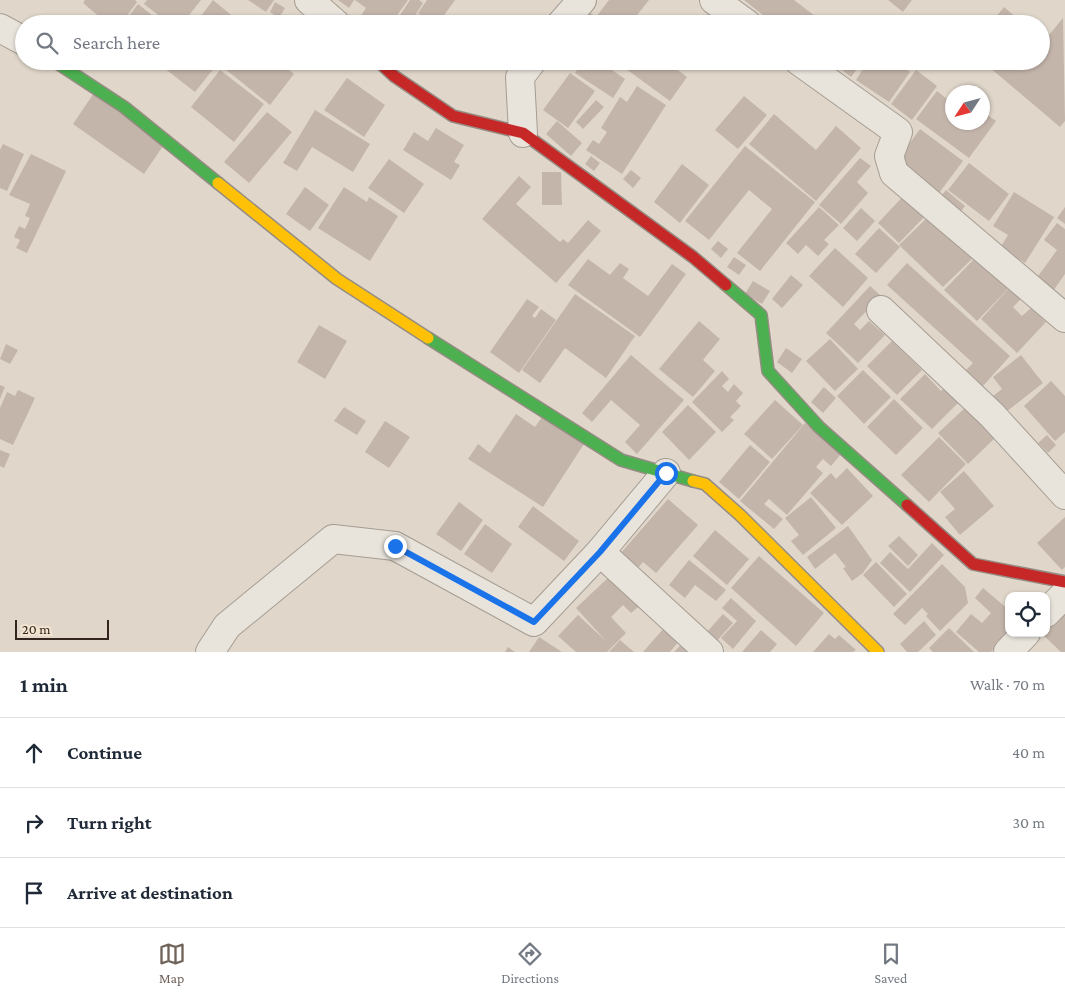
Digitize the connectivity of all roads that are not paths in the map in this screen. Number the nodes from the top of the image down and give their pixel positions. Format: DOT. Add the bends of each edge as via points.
graph roads {
  1 [pos="309,0"];
  2 [pos="582,0"];
  3 [pos="714,0"];
  4 [pos="326,15"];
  5 [pos="569,15"];
  6 [pos="734,15"];
  7 [pos="0,28"];
  8 [pos="15,36"];
  9 [pos="68,70"];
  10 [pos="388,70"];
  11 [pos="526,70"];
  12 [pos="812,70"];
  13 [pos="523,133"];
  14 [pos="881,310"];
  15 [pos="1065,318"];
  16 [pos="666,473"];
  17 [pos="1065,495"];
  18 [pos="600,552"];
  19 [pos="1065,582"];
  20 [pos="1065,594"];
  21 [pos="1050,609"];
  22 [pos="1022,637"];
  23 [pos="210,652"];
  24 [pos="709,652"];
  25 [pos="878,652"];
  26 [pos="1008,652"];
  1 -- 4 [label="street"];
  2 -- 5 [label="street"];
  3 -- 6 [label="street"];
  7 -- 8 [label="street"];
  9 -- 16 [label="street" via="124,107 337,279 621,460"];
  10 -- 13 [label="street" via="453,116"];
  11 -- 13 [label="street" via="520,78"];
  12 -- 15 [label="street" via="898,132 889,156 894,173"];
  13 -- 19 [label="street" via="694,257 761,315 768,371 819,427 973,564"];
  14 -- 17 [label="street" via="992,415"];
  16 -- 18 [label="street"];
  16 -- 25 [label="street" via="704,484 740,515"];
  18 -- 23 [label="street" via="534,622 395,546 333,539 227,626"];
  18 -- 24 [label="street"];
  20 -- 21 [label="street"];
  22 -- 26 [label="street"];
}
